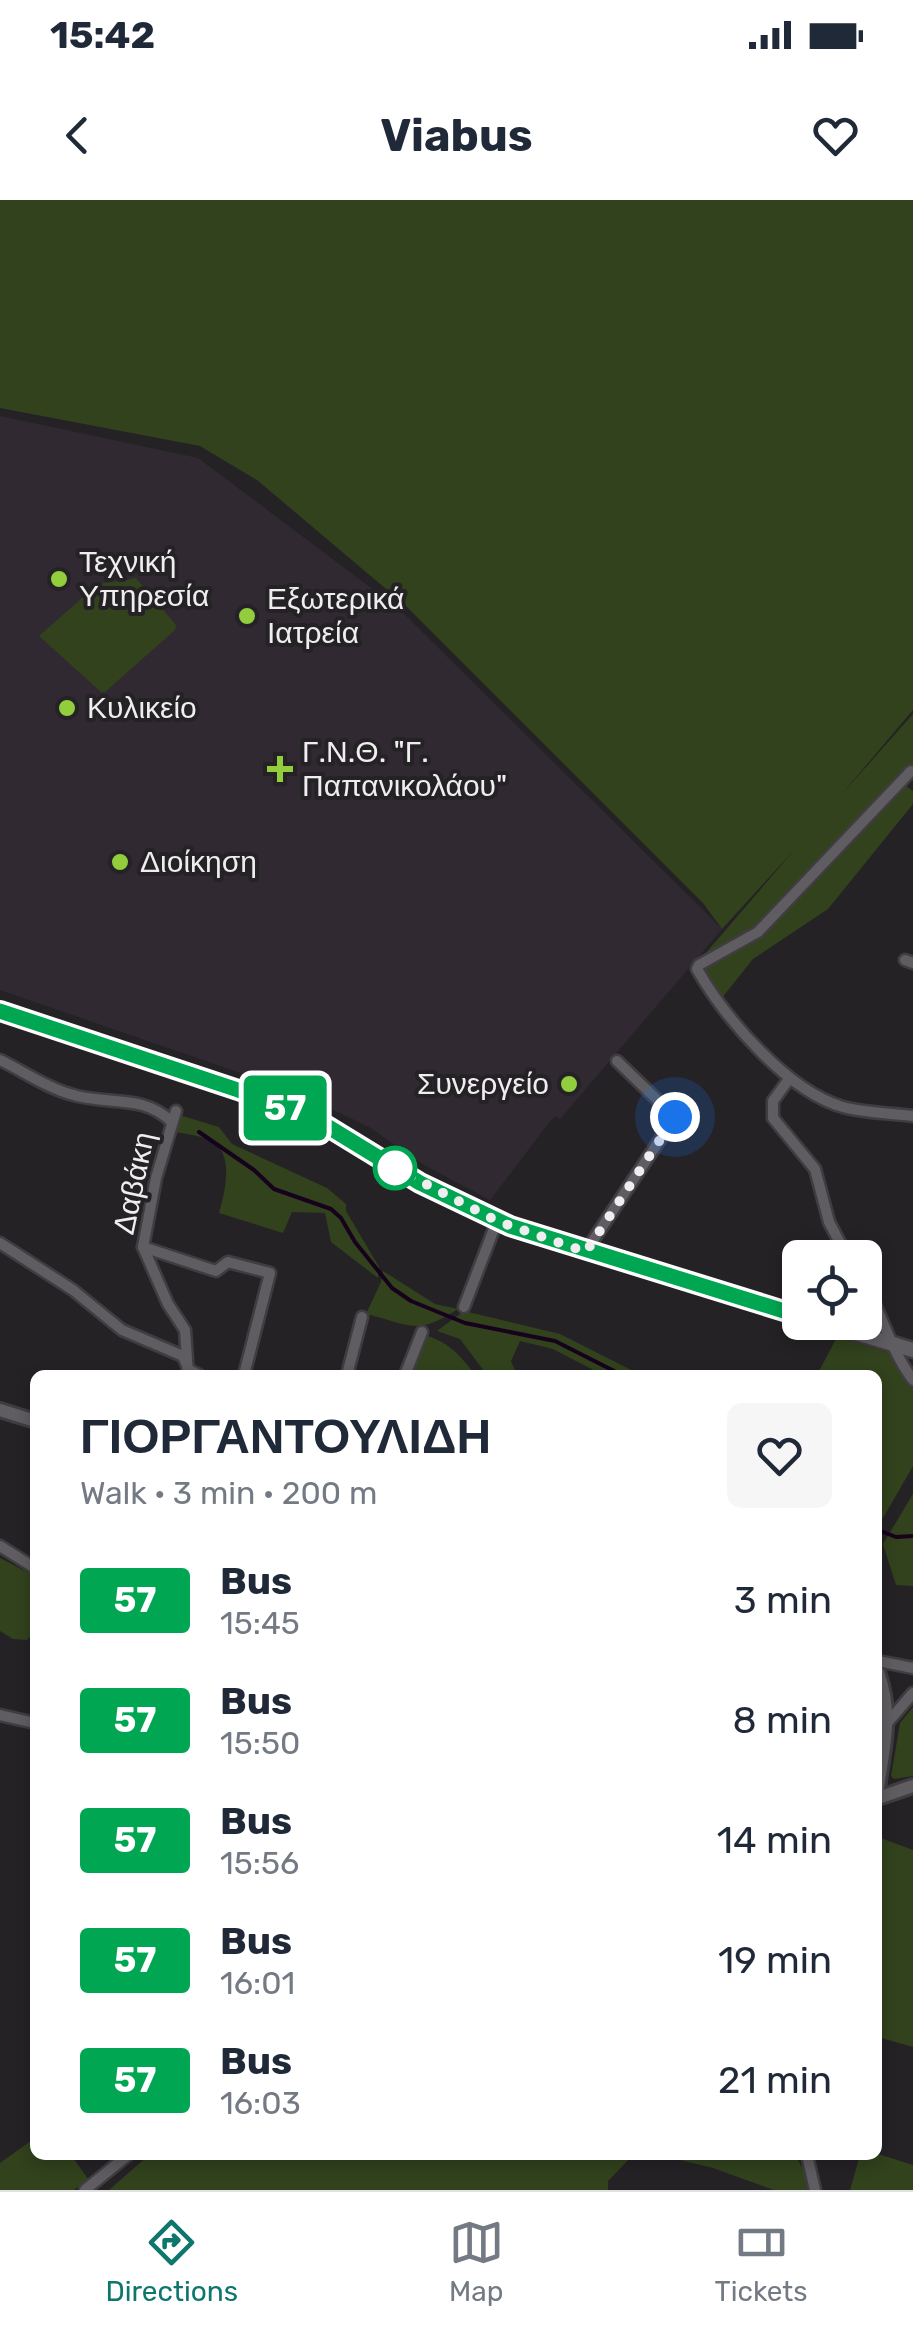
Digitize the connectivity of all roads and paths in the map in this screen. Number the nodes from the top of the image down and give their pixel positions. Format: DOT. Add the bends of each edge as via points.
graph roads {
  1 [pos="911,771"];
  2 [pos="0,1011"];
  3 [pos="0,1060"];
  4 [pos="617,1061"];
  5 [pos="789,1079"];
  6 [pos="913,1116"];
  7 [pos="497,1221"];
  8 [pos="838,1240"];
  9 [pos="0,1244"];
  10 [pos="143,1247"];
  11 [pos="586,1252"];
  12 [pos="464,1307"];
  13 [pos="782,1311"];
  14 [pos="882,1315"];
  15 [pos="362,1317"];
  16 [pos="422,1332"];
  17 [pos="878,1340"];
  18 [pos="891,1344"];
  19 [pos="913,1350"];
  20 [pos="190,1370"];
  21 [pos="191,1370"];
  22 [pos="245,1370"];
  23 [pos="348,1370"];
  24 [pos="407,1370"];
  25 [pos="913,1380"];
  26 [pos="0,1410"];
  27 [pos="30,1419"];
  28 [pos="0,1546"];
  29 [pos="30,1565"];
  30 [pos="882,1662"];
  31 [pos="913,1668"];
  32 [pos="882,1684"];
  33 [pos="913,1693"];
  34 [pos="0,1714"];
  35 [pos="30,1722"];
  36 [pos="888,1722"];
  37 [pos="882,1736"];
  38 [pos="913,1786"];
  39 [pos="882,1797"];
  40 [pos="122,2160"];
  41 [pos="808,2160"];
  42 [pos="85,2190"];
  43 [pos="815,2190"];
  1 -- 5 [label="street" via="758,932 698,967 730,1016"];
  2 -- 7 [label="main road" via="317,1120"];
  3 -- 10 [label="street, Δαβάκη" via="66,1093 174,1116"];
  4 -- 11 [label="street" via="675,1117"];
  5 -- 6 [label="street" via="842,1107"];
  5 -- 8 [label="street" via="773,1101 773,1118 815,1170"];
  7 -- 11 [label="main road"];
  7 -- 12 [label="street"];
  9 -- 20 [label="street" via="122,1330 183,1356"];
  10 -- 21 [label="street, Δαβάκη" via="184,1330"];
  10 -- 22 [label="street" via="216,1271 228,1262 270,1273"];
  11 -- 13 [label="main road"];
  14 -- 18 [label="street"];
  15 -- 23 [label="street"];
  16 -- 24 [label="street"];
  17 -- 18 [label="main road"];
  18 -- 19 [label="main road"];
  18 -- 25 [label="street"];
  26 -- 27 [label="street"];
  28 -- 29 [label="street"];
  30 -- 31 [label="street"];
  32 -- 36 [label="street"];
  33 -- 36 [label="street"];
  34 -- 35 [label="street"];
  36 -- 37 [label="street"];
  38 -- 39 [label="street"];
  40 -- 42 [label="street"];
  41 -- 43 [label="street"];
}
